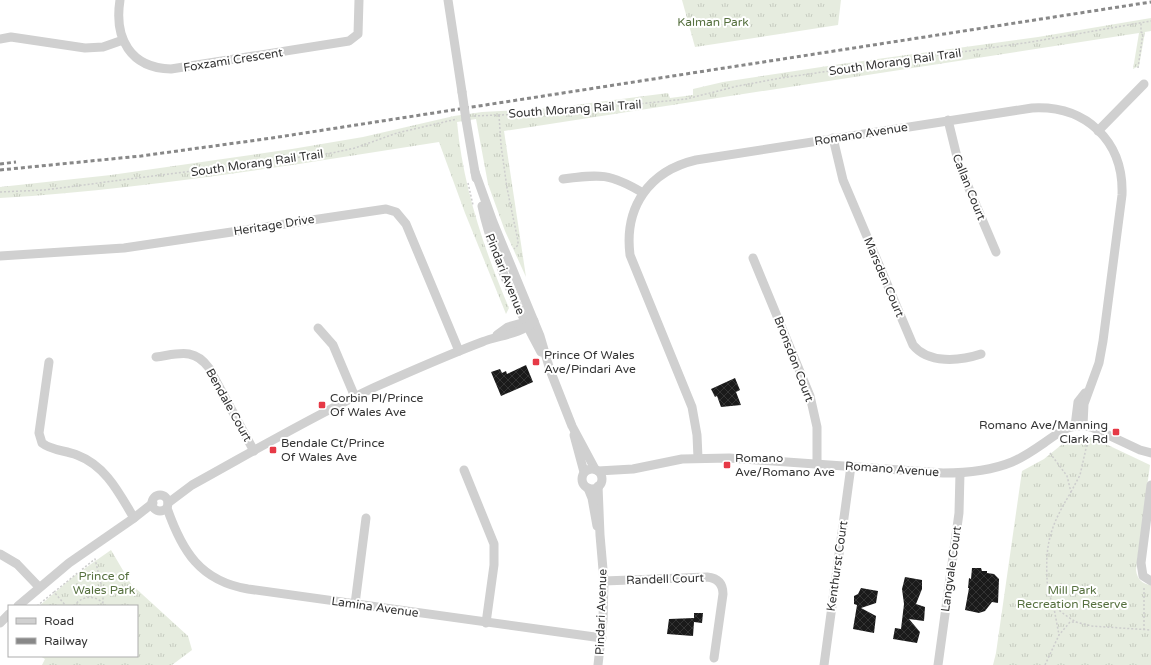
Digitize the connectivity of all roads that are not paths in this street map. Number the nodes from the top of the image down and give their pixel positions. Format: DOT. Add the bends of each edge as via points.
graph roads {
  1 [pos="120,0"];
  2 [pos="359,0"];
  3 [pos="448,0"];
  4 [pos="0,39"];
  5 [pos="123,40"];
  6 [pos="1144,84"];
  7 [pos="948,120"];
  8 [pos="1098,131"];
  9 [pos="833,138"];
  10 [pos="475,172"];
  11 [pos="563,179"];
  12 [pos="643,193"];
  13 [pos="996,252"];
  14 [pos="0,256"];
  15 [pos="753,258"];
  16 [pos="528,323"];
  17 [pos="318,328"];
  18 [pos="459,351"];
  19 [pos="981,354"];
  20 [pos="156,357"];
  21 [pos="49,362"];
  22 [pos="356,397"];
  23 [pos="572,426"];
  24 [pos="1083,426"];
  25 [pos="254,451"];
  26 [pos="1151,453"];
  27 [pos="698,458"];
  28 [pos="817,464"];
  29 [pos="851,466"];
  30 [pos="633,469"];
  31 [pos="464,470"];
  32 [pos="596,470"];
  33 [pos="584,472"];
  34 [pos="960,473"];
  35 [pos="600,484"];
  36 [pos="1151,486"];
  37 [pos="588,488"];
  38 [pos="161,505"];
  39 [pos="134,518"];
  40 [pos="366,518"];
  41 [pos="600,535"];
  42 [pos="0,554"];
  43 [pos="1148,580"];
  44 [pos="604,581"];
  45 [pos="39,587"];
  46 [pos="355,604"];
  47 [pos="19,605"];
  48 [pos="8,615"];
  49 [pos="0,623"];
  50 [pos="486,623"];
  51 [pos="602,638"];
  52 [pos="714,658"];
  53 [pos="598,665"];
  54 [pos="824,665"];
  55 [pos="938,665"];
  1 -- 5 [label="street, Foxzami Crescent" via="118,21"];
  2 -- 5 [label="street, Foxzami Crescent" via="358,34 344,43 171,69 145,64"];
  3 -- 10 [label="street, Pindari Avenue, bridge"];
  4 -- 5 [label="street" via="11,37 86,48 103,47"];
  6 -- 8 [label="street"];
  7 -- 8 [label="street, Romano Avenue" via="1032,108 1051,108 1081,117"];
  7 -- 9 [label="street, Romano Avenue"];
  7 -- 13 [label="street, Callan Court" via="958,160"];
  8 -- 24 [label="street, Romano Avenue" via="1115,153 1123,184 1099,363 1091,386 1078,402"];
  9 -- 12 [label="street, Romano Avenue" via="686,162 666,171"];
  9 -- 19 [label="street, Marsden Court" via="843,180 913,345 921,353 932,357 958,359"];
  10 -- 16 [label="street, Pindari Avenue" via="506,253"];
  10 -- 16 [label="street, Pindari Avenue" via="491,241"];
  11 -- 12 [label="street" via="592,175 608,176 625,182"];
  12 -- 27 [label="street, Romano Avenue" via="636,205 630,226 630,255 692,406"];
  14 -- 18 [label="street, Heritage Drive" via="124,248 386,209 396,212 406,224"];
  15 -- 28 [label="street, Bronsdon Court" via="810,396 817,427"];
  16 -- 18 [label="street" via="510,334 496,336"];
  16 -- 23 [label="street, Pindari Avenue"];
  17 -- 22 [label="street" via="333,345"];
  18 -- 22 [label="street"];
  20 -- 25 [label="street, Bendale Court" via="184,353 194,354 202,359"];
  21 -- 39 [label="street" via="39,433 42,443 78,455 96,466 111,482"];
  22 -- 25 [label="street"];
  23 -- 32 [label="street, Pindari Avenue"];
  23 -- 33 [label="street, Pindari Avenue"];
  24 -- 26 [label="street"];
  24 -- 34 [label="street, Romano Avenue" via="1058,432 1030,453 1012,462"];
  25 -- 38 [label="street"];
  27 -- 28 [label="street, Romano Avenue"];
  27 -- 30 [label="street, Romano Avenue" via="669,460"];
  28 -- 29 [label="street, Romano Avenue"];
  29 -- 34 [label="street, Romano Avenue"];
  29 -- 54 [label="street, Kenthurst Court"];
  30 -- 32 [label="street, Romano Avenue"];
  30 -- 35 [label="street, Romano Avenue"];
  31 -- 50 [label="street" via="494,544 494,565"];
  32 -- 33 [label="street" via="589,469"];
  32 -- 35 [label="street" via="601,476"];
  33 -- 37 [label="street" via="582,481"];
  34 -- 55 [label="street, Langvale Court" via="957,528"];
  35 -- 37 [label="street"];
  35 -- 41 [label="street, Pindari Avenue"];
  36 -- 43 [label="street" via="1141,563 1142,574"];
  37 -- 41 [label="street, Pindari Avenue"];
  38 -- 39 [label="street"];
  38 -- 46 [label="street, Lamina Avenue" via="196,564 221,582 248,589"];
  39 -- 45 [label="street" via="96,543"];
  40 -- 46 [label="street"];
  41 -- 44 [label="street, Pindari Avenue"];
  42 -- 45 [label="street" via="22,567"];
  44 -- 51 [label="street, Pindari Avenue"];
  44 -- 52 [label="street, Randell Court" via="707,577 716,580 722,586 723,594"];
  45 -- 47 [label="street"];
  46 -- 50 [label="street, Lamina Avenue"];
  48 -- 49 [label="street"];
  50 -- 51 [label="street, Lamina Avenue"];
  51 -- 53 [label="street, Pindari Avenue"];
}
